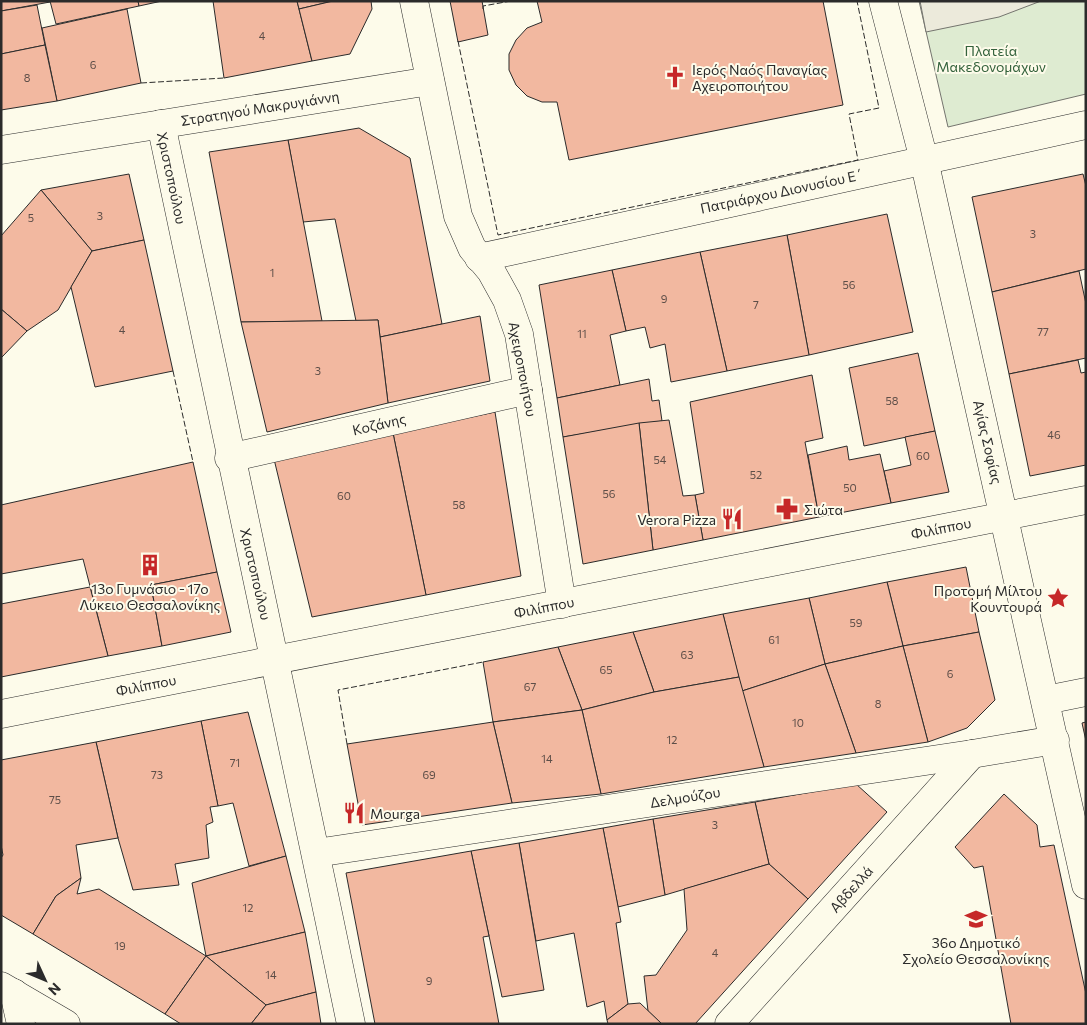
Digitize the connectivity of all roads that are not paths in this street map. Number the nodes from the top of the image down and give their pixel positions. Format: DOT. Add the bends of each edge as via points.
graph roads {
  1 [pos="414,1"];
  2 [pos="883,1"];
  3 [pos="430,81"];
  4 [pos="161,124"];
  5 [pos="1086,125"];
  6 [pos="1,150"];
  7 [pos="924,160"];
  8 [pos="479,258"];
  9 [pos="528,390"];
  10 [pos="229,458"];
  11 [pos="1086,500"];
  12 [pos="1005,516"];
  13 [pos="562,604"];
  14 [pos="276,660"];
  15 [pos="1086,692"];
  16 [pos="1046,700"];
  17 [pos="1,714"];
  18 [pos="1055,740"];
  19 [pos="972,754"];
  20 [pos="316,853"];
  21 [pos="1086,884"];
  22 [pos="7,989"];
  23 [pos="21,1024"];
  24 [pos="66,1024"];
  25 [pos="350,1024"];
  26 [pos="729,1024"];
  1 -- 3 [label="street, Αχειροποιήτου"];
  2 -- 7 [label="street, Αγίας Σοφίας"];
  3 -- 4 [label="street, Στρατηγού Μακρυγιάννη"];
  3 -- 8 [label="street, Αχειροποιήτου" via="458,216"];
  4 -- 6 [label="street, Στρατηγού Μακρυγιάννη"];
  4 -- 10 [label="street, Χριστοπούλου"];
  5 -- 7 [label="street, Πατριάρχου Διονυσίου Ε΄"];
  7 -- 8 [label="street, Πατριάρχου Διονυσίου Ε΄"];
  7 -- 12 [label="street, Αγίας Σοφίας"];
  8 -- 9 [label="street, Αχειροποιήτου" via="491,271 511,309 519,334"];
  9 -- 10 [label="street, Κοζάνης"];
  9 -- 13 [label="street, Αχειροποιήτου"];
  10 -- 14 [label="street, Χριστοπούλου"];
  11 -- 12 [label="street, Φιλίππου"];
  12 -- 13 [label="street, Φιλίππου"];
  12 -- 16 [label="street, Αγίας Σοφίας"];
  13 -- 14 [label="street, Φιλίππου"];
  14 -- 17 [label="street, Φιλίππου"];
  14 -- 20 [label="street, Χριστοπούλου"];
  15 -- 16 [label="street"];
  16 -- 18 [label="street, Αγίας Σοφίας"];
  18 -- 19 [label="street, Δελμούζου"];
  18 -- 21 [label="street, Αγίας Σοφίας"];
  19 -- 20 [label="street, Δελμούζου"];
  19 -- 26 [label="street, Αβδελλά"];
  20 -- 25 [label="street, Χριστοπούλου"];
  22 -- 23 [label="street"];
  22 -- 24 [label="street"];
}
